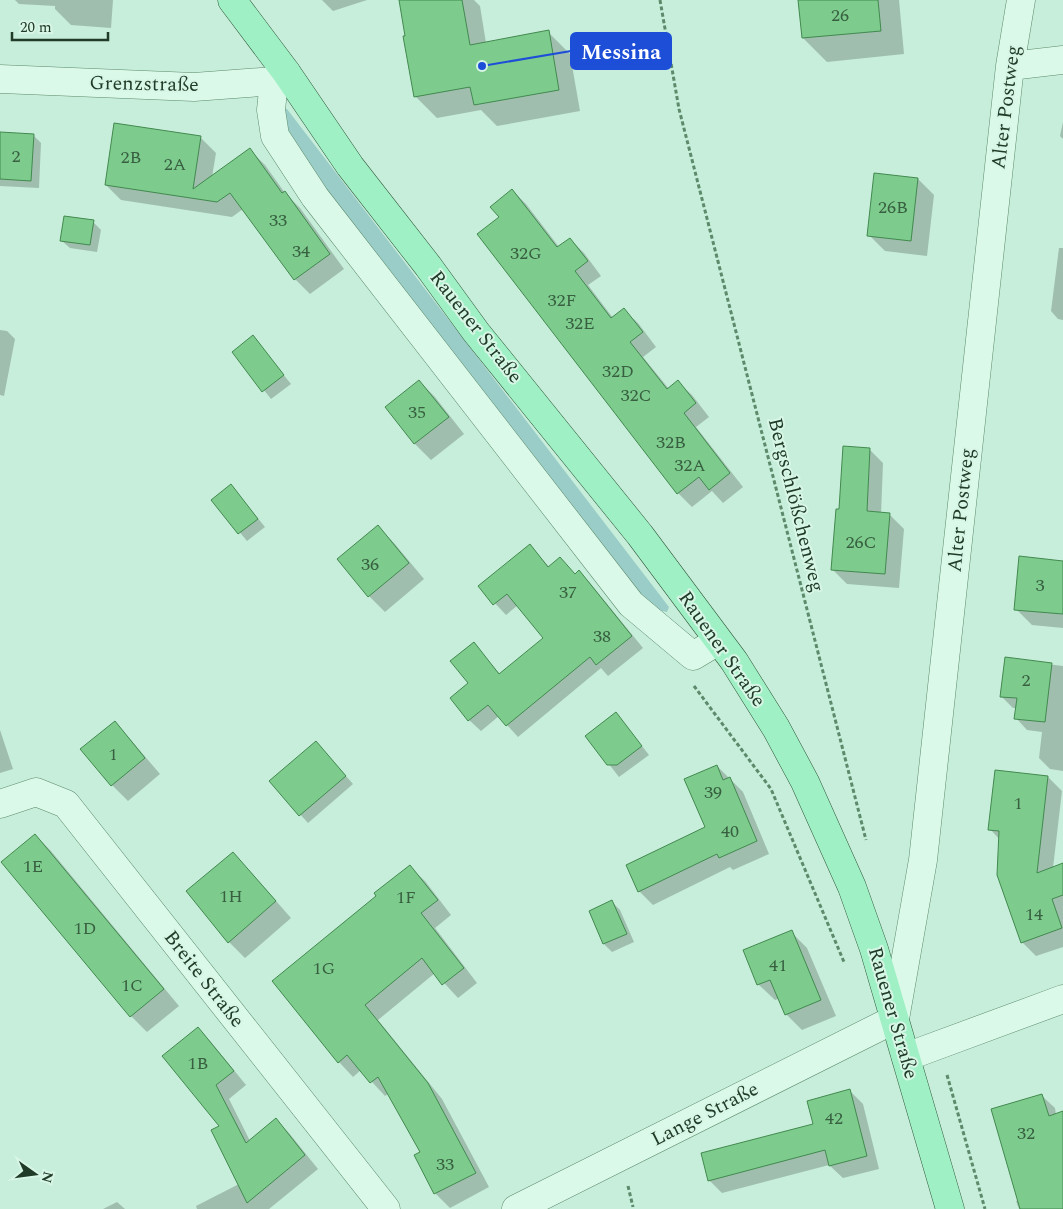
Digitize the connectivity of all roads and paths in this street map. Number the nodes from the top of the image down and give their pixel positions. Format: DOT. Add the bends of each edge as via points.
graph roads {
  1 [pos="232,0"];
  2 [pos="660,0"];
  3 [pos="1021,0"];
  4 [pos="1063,60"];
  5 [pos="1010,66"];
  6 [pos="280,76"];
  7 [pos="0,79"];
  8 [pos="718,641"];
  9 [pos="689,680"];
  10 [pos="0,804"];
  11 [pos="867,844"];
  12 [pos="847,971"];
  13 [pos="1063,999"];
  14 [pos="895,1019"];
  15 [pos="939,1045"];
  16 [pos="906,1057"];
  17 [pos="386,1209"];
  18 [pos="516,1209"];
  19 [pos="950,1209"];
  20 [pos="985,1209"];
  1 -- 6 [label="main road, Rauener Straße"];
  2 -- 11 [label="path, Bergschlößchenweg" via="678,109"];
  3 -- 5 [label="street, Alter Postweg"];
  4 -- 5 [label="street"];
  5 -- 14 [label="street, Alter Postweg" via="923,860"];
  6 -- 7 [label="street, Grenzstraße" via="194,87"];
  6 -- 8 [label="main road, Rauener Straße" via="476,332 640,535"];
  6 -- 8 [label="street" via="271,110 275,136 314,196 631,604 693,656"];
  8 -- 14 [label="main road, Rauener Straße" via="776,728 805,782 852,887"];
  9 -- 12 [label="path" via="771,789"];
  10 -- 17 [label="street, Breite Straße" via="36,792 66,804"];
  13 -- 15 [label="street"];
  14 -- 16 [label="main road, Rauener Straße"];
  14 -- 18 [label="street, Lange Straße"];
  15 -- 16 [label="street"];
  15 -- 20 [label="path"];
  16 -- 19 [label="main road, Rauener Straße"];
}
